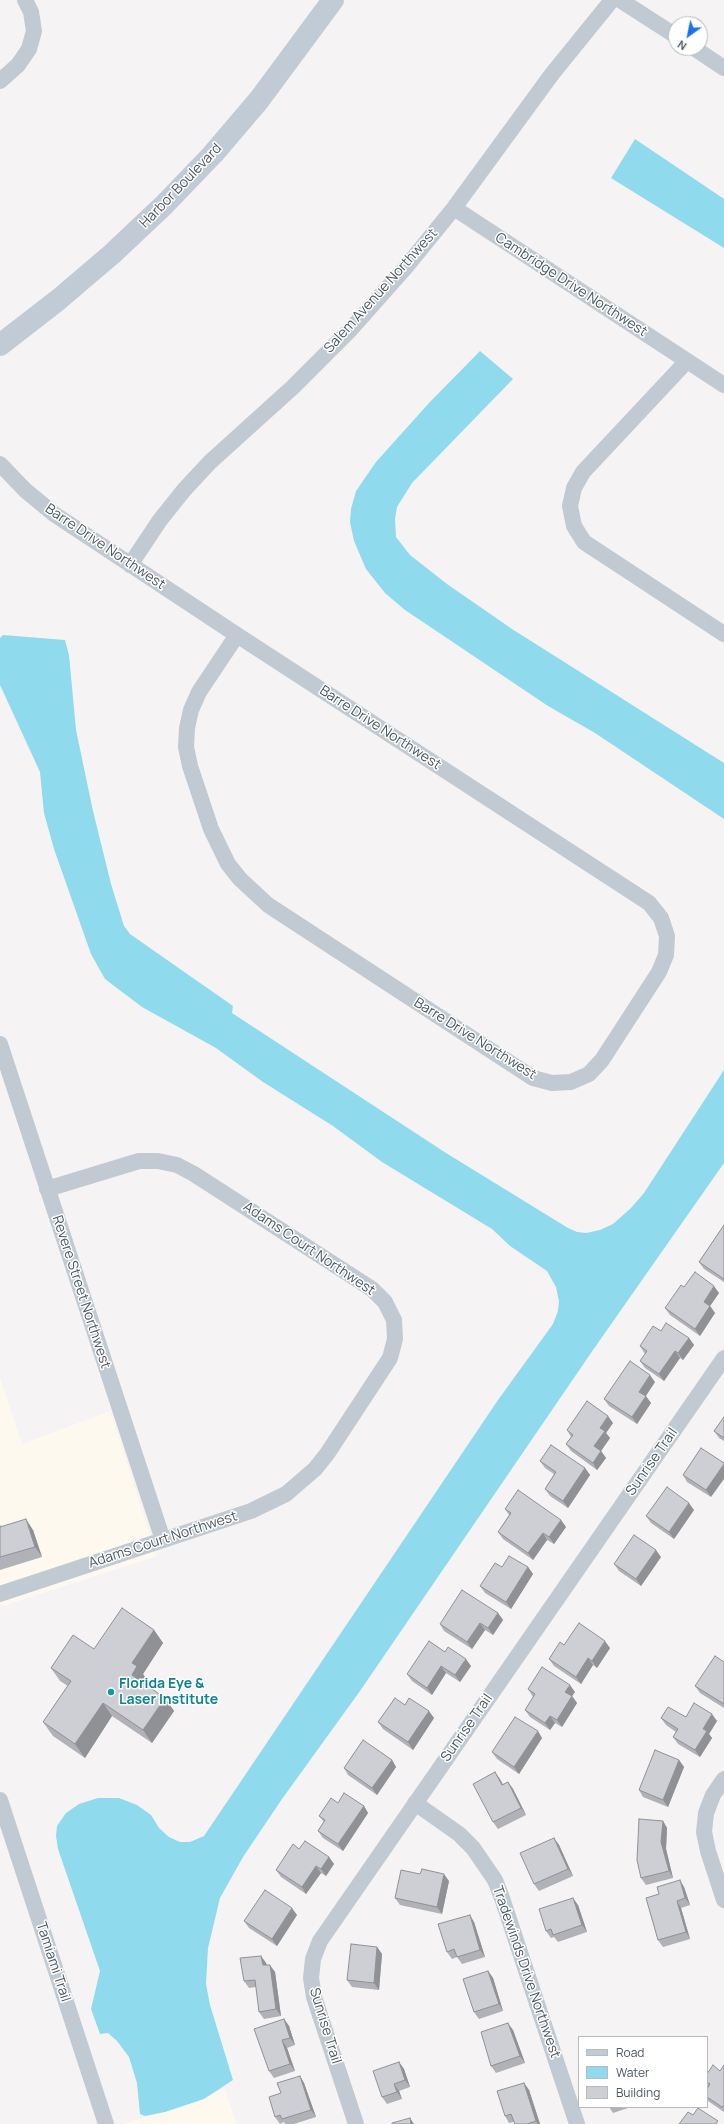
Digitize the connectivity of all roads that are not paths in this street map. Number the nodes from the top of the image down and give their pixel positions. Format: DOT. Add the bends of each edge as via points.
graph roads {
  1 [pos="25,0"];
  2 [pos="333,0"];
  3 [pos="612,0"];
  4 [pos="620,0"];
  5 [pos="668,31"];
  6 [pos="706,56"];
  7 [pos="724,68"];
  8 [pos="0,81"];
  9 [pos="454,208"];
  10 [pos="0,344"];
  11 [pos="688,361"];
  12 [pos="724,385"];
  13 [pos="0,464"];
  14 [pos="130,565"];
  15 [pos="724,634"];
  16 [pos="237,635"];
  17 [pos="0,1044"];
  18 [pos="47,1189"];
  19 [pos="724,1358"];
  20 [pos="163,1540"];
  21 [pos="0,1594"];
  22 [pos="724,1779"];
  23 [pos="0,1800"];
  24 [pos="416,1803"];
  25 [pos="6,1838"];
  26 [pos="724,1900"];
  27 [pos="106,2124"];
  28 [pos="356,2124"];
  29 [pos="577,2124"];
  1 -- 8 [label="street" via="31,12 34,31 29,49 18,65"];
  2 -- 10 [label="street, Harbor Boulevard" via="259,100 164,206 106,260"];
  3 -- 9 [label="street, Salem Avenue Northwest" via="552,74"];
  4 -- 5 [label="street"];
  6 -- 7 [label="street"];
  9 -- 11 [label="street, Cambridge Drive Northwest"];
  9 -- 14 [label="street, Salem Avenue Northwest" via="351,329 293,387 210,462 184,490"];
  11 -- 12 [label="street, Cambridge Drive Northwest"];
  11 -- 15 [label="street" via="583,472 574,488 570,506 574,526 584,542"];
  13 -- 14 [label="street, Barre Drive Northwest" via="25,490 54,514"];
  14 -- 16 [label="street, Barre Drive Northwest"];
  16 -- 16 [label="street, Barre Drive Northwest" via="199,692 191,710 186,747 211,829 228,864 240,879 268,905 533,1078 552,1083 571,1082 589,1074 602,1060 659,972 666,955 667,936 661,918 649,903"];
  17 -- 18 [label="street, Revere Street Northwest"];
  18 -- 20 [label="street, Revere Street Northwest"];
  18 -- 20 [label="street, Adams Court Northwest" via="139,1160 177,1165 372,1290 386,1302 394,1320 395,1339 390,1358 327,1454 301,1482 286,1494 251,1511"];
  19 -- 24 [label="street, Sunrise Trail"];
  20 -- 21 [label="street, Adams Court Northwest"];
  22 -- 26 [label="street" via="713,1795 706,1813 704,1832"];
  23 -- 25 [label="street, Tamiami Trail"];
  24 -- 28 [label="street, Sunrise Trail" via="320,1941 313,1959 311,1978 314,1997"];
  24 -- 29 [label="street, Tradewinds Drive Northwest" via="464,1839 495,1880"];
  25 -- 27 [label="street, Tamiami Trail"];
}
